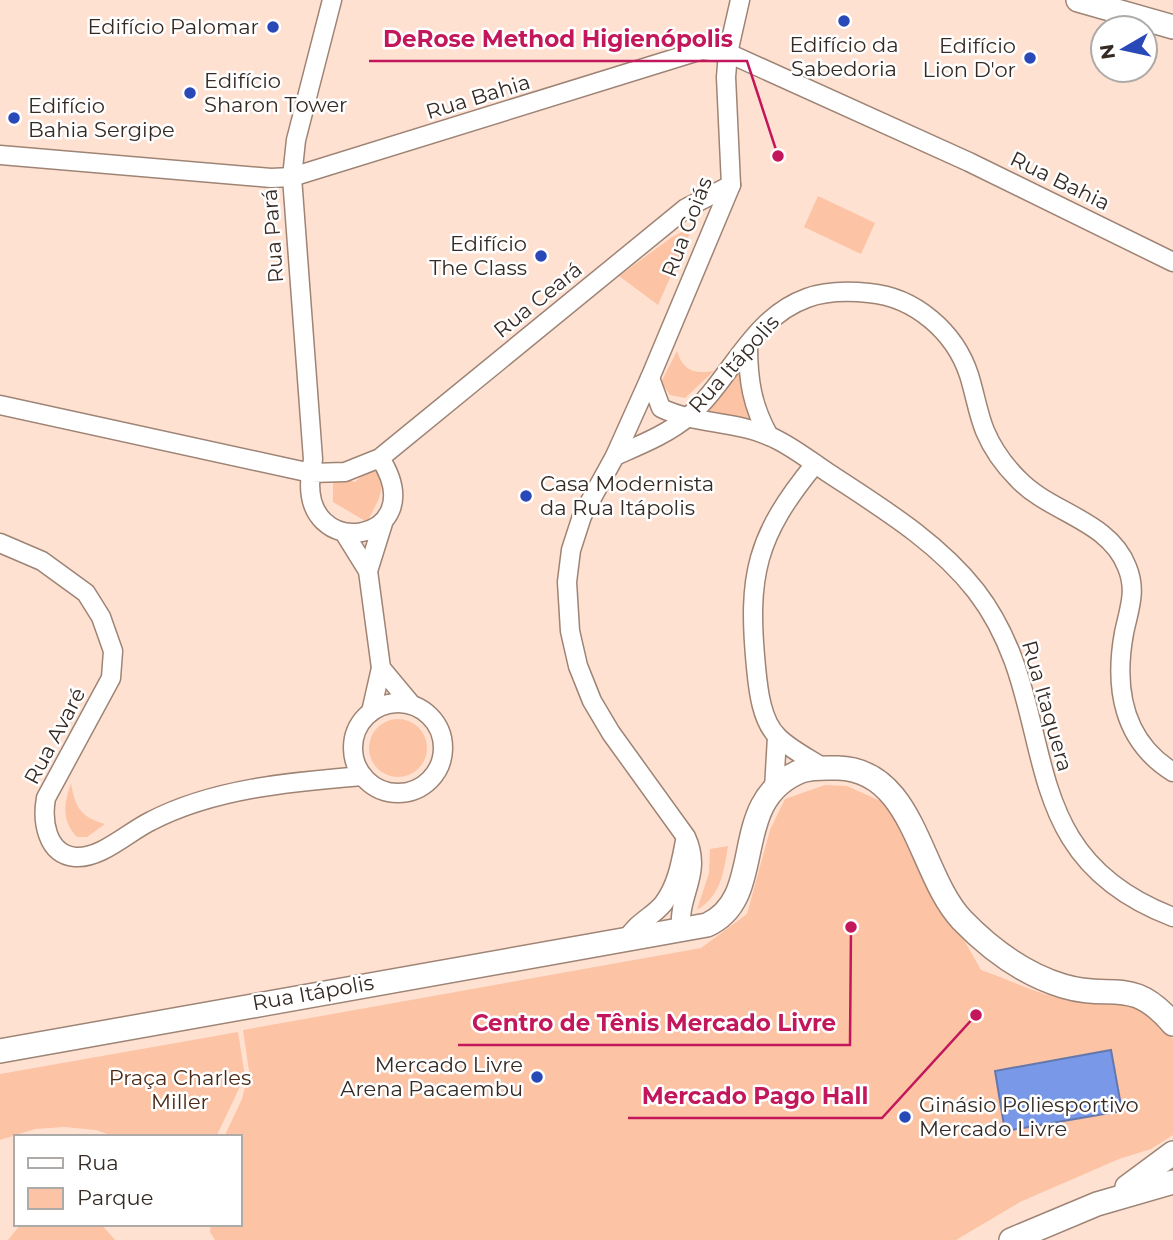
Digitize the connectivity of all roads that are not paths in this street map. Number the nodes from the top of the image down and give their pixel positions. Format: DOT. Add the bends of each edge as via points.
graph roads {
  1 [pos="332,0"];
  2 [pos="740,0"];
  3 [pos="1078,0"];
  4 [pos="1173,27"];
  5 [pos="728,53"];
  6 [pos="0,155"];
  7 [pos="292,177"];
  8 [pos="731,185"];
  9 [pos="1173,262"];
  10 [pos="748,345"];
  11 [pos="650,379"];
  12 [pos="0,405"];
  13 [pos="689,416"];
  14 [pos="628,425"];
  15 [pos="769,436"];
  16 [pos="649,440"];
  17 [pos="615,456"];
  18 [pos="380,458"];
  19 [pos="815,464"];
  20 [pos="311,473"];
  21 [pos="383,523"];
  22 [pos="345,534"];
  23 [pos="0,543"];
  24 [pos="368,571"];
  25 [pos="381,668"];
  26 [pos="411,705"];
  27 [pos="371,712"];
  28 [pos="777,737"];
  29 [pos="822,767"];
  30 [pos="1173,772"];
  31 [pos="363,776"];
  32 [pos="774,789"];
  33 [pos="686,837"];
  34 [pos="1173,918"];
  35 [pos="681,929"];
  36 [pos="627,939"];
  37 [pos="1173,1024"];
  38 [pos="0,1051"];
  39 [pos="1173,1153"];
  40 [pos="1173,1182"];
  41 [pos="1097,1204"];
  42 [pos="1011,1240"];
  1 -- 7 [label="street, Rua Pará" via="296,140"];
  2 -- 5 [label="street, Rua Goiás"];
  3 -- 4 [label="main road"];
  5 -- 7 [label="street, Rua Bahia" via="702,51"];
  5 -- 8 [label="street, Rua Goiás"];
  5 -- 9 [label="street, Rua Bahia" via="969,162"];
  6 -- 7 [label="street, Rua Bahia"];
  7 -- 20 [label="street, Rua Pará"];
  8 -- 11 [label="street, Rua Goiás"];
  8 -- 18 [label="street, Rua Ceará" via="686,208"];
  10 -- 13 [label="street, Rua Itápolis"];
  10 -- 15 [label="street" via="750,389"];
  10 -- 30 [label="street, Rua Itápolis" via="774,315 809,297 834,292 882,294 907,302 943,330 959,351 984,429 1005,465 1040,497 1098,531 1119,550 1127,565 1133,600 1120,659 1123,707 1145,750"];
  11 -- 13 [label="street, Rua Itaquera" via="661,408"];
  11 -- 14 [label="street, Rua Goiás"];
  12 -- 20 [label="street"];
  13 -- 15 [label="street, Rua Itaquera"];
  13 -- 16 [label="street, Rua Itápolis"];
  14 -- 16 [label="street"];
  14 -- 17 [label="street, Rua Goiás"];
  15 -- 19 [label="street, Rua Itaquera"];
  16 -- 17 [label="street, Rua Itápolis"];
  17 -- 33 [label="street" via="582,516 571,550 566,582 570,631 578,666 598,712"];
  18 -- 20 [label="street, Rua Ceará" via="345,472"];
  18 -- 21 [label="street" via="395,490 394,504"];
  19 -- 28 [label="street" via="784,501 759,558 753,589 750,618 757,683"];
  19 -- 34 [label="street, Rua Itaquera" via="908,527 976,592 1009,646 1054,808 1076,848 1112,884"];
  20 -- 22 [label="street, Rua Pará" via="310,498 315,512"];
  21 -- 22 [label="street" via="371,531"];
  21 -- 24 [label="street"];
  22 -- 24 [label="street"];
  23 -- 31 [label="street, Rua Avaré" via="42,561 86,593 102,617 113,651 111,678 46,798 49,839 66,855 98,853 172,810 206,799"];
  24 -- 25 [label="street"];
  25 -- 26 [label="street"];
  25 -- 27 [label="street"];
  26 -- 27 [label="street" via="383,705"];
  26 -- 31 [label="street" via="425,711 442,735 442,757 432,778 421,787 395,793 372,785"];
  27 -- 31 [label="street" via="361,722 354,742"];
  28 -- 29 [label="street"];
  28 -- 32 [label="street"];
  29 -- 32 [label="main road" via="802,771"];
  29 -- 37 [label="main road" via="847,768 870,776 896,797 944,894 960,918 996,952 1064,986 1136,994"];
  32 -- 35 [label="main road, Rua Itápolis" via="761,803 743,879 726,913 707,925"];
  33 -- 35 [label="street" via="694,868 681,909"];
  33 -- 36 [label="street" via="681,866 664,903"];
  35 -- 36 [label="main road, Rua Itápolis"];
  36 -- 38 [label="main road, Rua Itápolis"];
  39 -- 41 [label="main road" via="1144,1177"];
  40 -- 41 [label="main road"];
  41 -- 42 [label="main road"];
}
